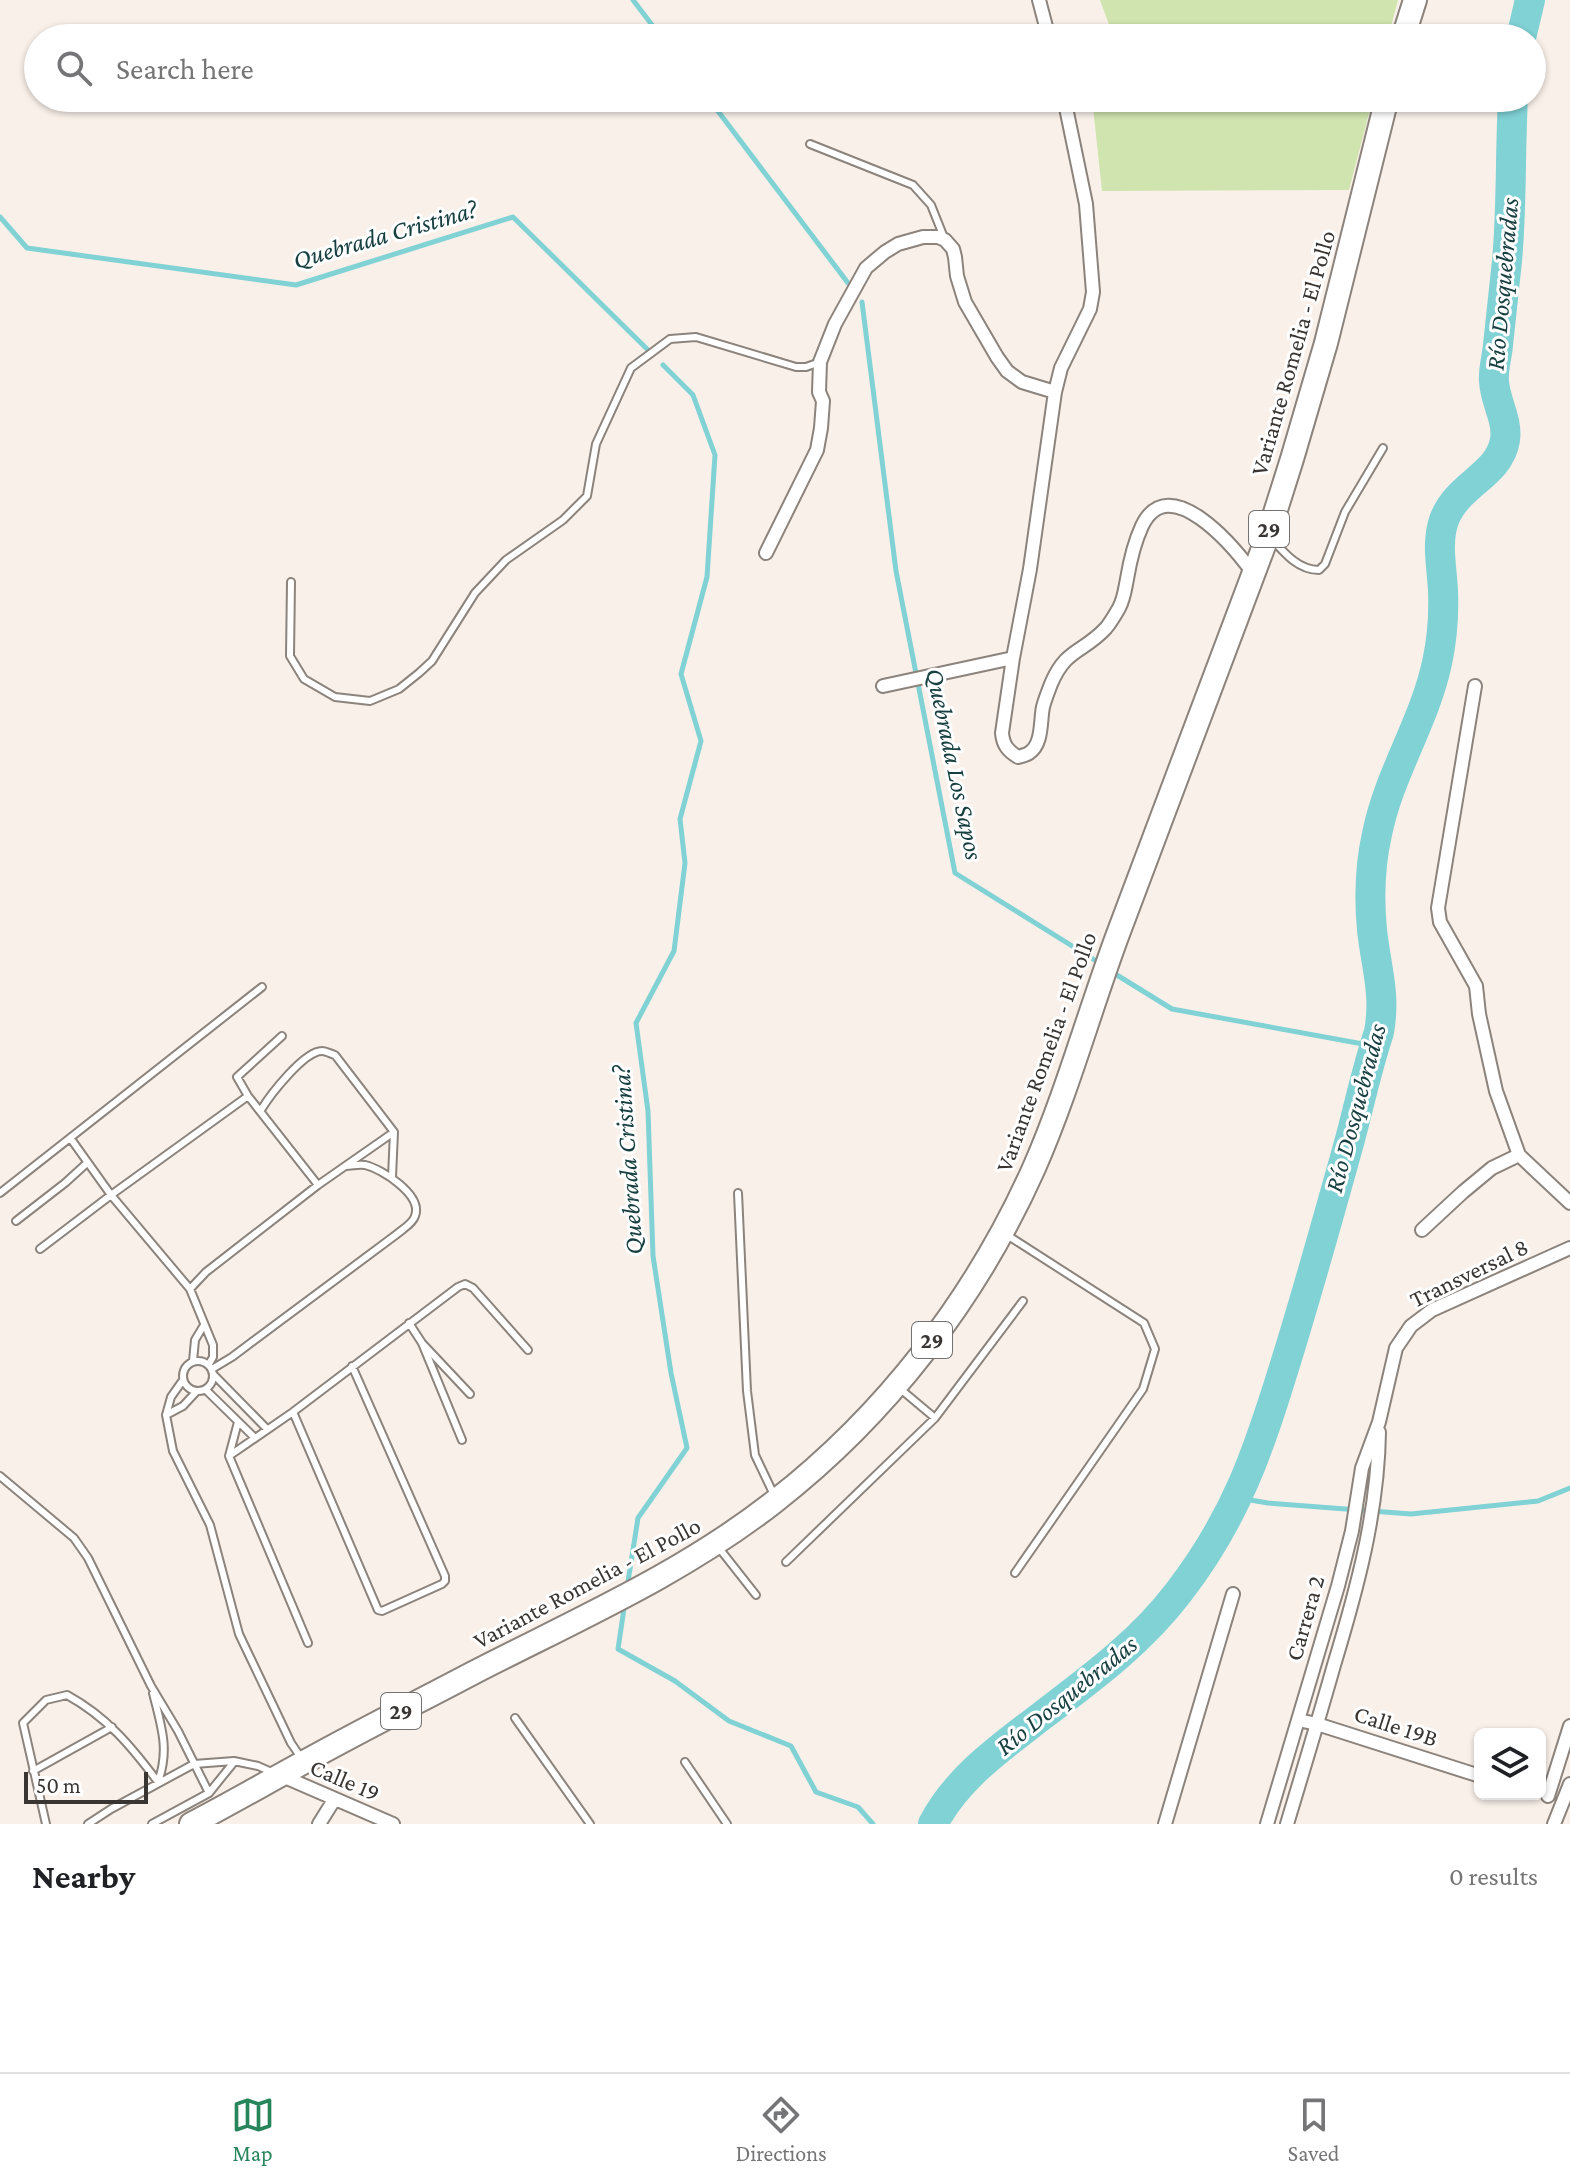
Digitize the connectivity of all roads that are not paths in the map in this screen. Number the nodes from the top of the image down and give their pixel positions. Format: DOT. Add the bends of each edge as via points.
graph roads {
  1 [pos="1039,0"];
  2 [pos="1415,0"];
  3 [pos="1045,24"];
  4 [pos="1407,24"];
  5 [pos="1067,112"];
  6 [pos="1384,112"];
  7 [pos="810,144"];
  8 [pos="945,240"];
  9 [pos="820,362"];
  10 [pos="1055,392"];
  11 [pos="1383,448"];
  12 [pos="1268,535"];
  13 [pos="766,553"];
  14 [pos="1253,573"];
  15 [pos="291,582"];
  16 [pos="1013,658"];
  17 [pos="883,686"];
  18 [pos="1475,686"];
  19 [pos="262,987"];
  20 [pos="282,1036"];
  21 [pos="248,1096"];
  22 [pos="261,1110"];
  23 [pos="394,1132"];
  24 [pos="71,1139"];
  25 [pos="1519,1155"];
  26 [pos="87,1163"];
  27 [pos="346,1166"];
  28 [pos="392,1177"];
  29 [pos="318,1185"];
  30 [pos="0,1193"];
  31 [pos="738,1193"];
  32 [pos="111,1195"];
  33 [pos="1570,1203"];
  34 [pos="16,1221"];
  35 [pos="1422,1230"];
  36 [pos="1002,1232"];
  37 [pos="1570,1248"];
  38 [pos="40,1249"];
  39 [pos="190,1289"];
  40 [pos="1023,1301"];
  41 [pos="409,1323"];
  42 [pos="204,1325"];
  43 [pos="422,1343"];
  44 [pos="1396,1348"];
  45 [pos="528,1350"];
  46 [pos="193,1361"];
  47 [pos="352,1366"];
  48 [pos="212,1369"];
  49 [pos="183,1380"];
  50 [pos="896,1385"];
  51 [pos="206,1390"];
  52 [pos="196,1392"];
  53 [pos="470,1394"];
  54 [pos="293,1412"];
  55 [pos="166,1415"];
  56 [pos="935,1418"];
  57 [pos="238,1422"];
  58 [pos="1379,1422"];
  59 [pos="267,1429"];
  60 [pos="255,1438"];
  61 [pos="462,1440"];
  62 [pos="229,1456"];
  63 [pos="0,1476"];
  64 [pos="776,1500"];
  65 [pos="716,1544"];
  66 [pos="786,1562"];
  67 [pos="1015,1573"];
  68 [pos="1338,1586"];
  69 [pos="1356,1592"];
  70 [pos="1233,1594"];
  71 [pos="756,1595"];
  72 [pos="308,1643"];
  73 [pos="151,1686"];
  74 [pos="515,1718"];
  75 [pos="1298,1720"];
  76 [pos="1317,1724"];
  77 [pos="1570,1726"];
  78 [pos="112,1727"];
  79 [pos="234,1761"];
  80 [pos="304,1762"];
  81 [pos="685,1762"];
  82 [pos="194,1764"];
  83 [pos="33,1771"];
  84 [pos="1474,1774"];
  85 [pos="280,1775"];
  86 [pos="158,1782"];
  87 [pos="1570,1784"];
  88 [pos="1546,1789"];
  89 [pos="209,1793"];
  90 [pos="1546,1794"];
  91 [pos="1563,1798"];
  92 [pos="334,1800"];
  93 [pos="46,1824"];
  94 [pos="88,1824"];
  95 [pos="152,1824"];
  96 [pos="191,1824"];
  97 [pos="319,1824"];
  98 [pos="393,1824"];
  99 [pos="590,1824"];
  100 [pos="727,1824"];
  101 [pos="1165,1824"];
  102 [pos="1267,1824"];
  103 [pos="1287,1824"];
  104 [pos="1554,1824"];
  1 -- 3 [label="street"];
  2 -- 4 [label="highway"];
  5 -- 10 [label="street" via="1086,204 1093,292"];
  6 -- 12 [label="highway, Variante Romelia - El Pollo / 29" via="1326,343"];
  7 -- 8 [label="lane" via="913,185 931,205"];
  8 -- 9 [label="street" via="911,240 866,268"];
  8 -- 10 [label="street" via="953,249 965,302 1007,371 1022,382"];
  9 -- 13 [label="street" via="823,401 817,450"];
  9 -- 15 [label="lane" via="796,367 696,337 670,339 641,360 631,368 596,444 587,496 506,560 475,593 432,661 399,689 370,701 335,697 304,679 290,656"];
  10 -- 16 [label="street"];
  11 -- 12 [label="lane" via="1319,570 1308,570 1288,557"];
  12 -- 14 [label="highway, Variante Romelia - El Pollo / 29"];
  14 -- 16 [label="street" via="1239,553 1178,505 1151,511 1135,545 1122,602 1104,630 1061,664 1044,704 1038,740 1018,757 1003,742 1002,733"];
  14 -- 36 [label="highway, Variante Romelia - El Pollo / 29" via="1059,1105"];
  16 -- 17 [label="street"];
  18 -- 25 [label="street" via="1438,908 1440,922 1476,986 1496,1091"];
  19 -- 24 [label="lane"];
  20 -- 21 [label="lane" via="237,1077"];
  21 -- 22 [label="lane"];
  21 -- 32 [label="lane"];
  22 -- 23 [label="lane" via="274,1089 312,1053 324,1051 335,1055"];
  22 -- 29 [label="lane"];
  23 -- 27 [label="lane"];
  23 -- 28 [label="lane"];
  24 -- 26 [label="lane"];
  24 -- 30 [label="lane"];
  25 -- 33 [label="street"];
  25 -- 35 [label="street" via="1492,1168"];
  26 -- 32 [label="lane"];
  26 -- 34 [label="lane"];
  27 -- 28 [label="lane" via="360,1164"];
  27 -- 29 [label="lane"];
  28 -- 48 [label="lane" via="416,1207 410,1224"];
  29 -- 39 [label="lane"];
  31 -- 64 [label="lane" via="753,1442"];
  32 -- 38 [label="lane"];
  32 -- 39 [label="lane"];
  36 -- 50 [label="highway, Variante Romelia - El Pollo / 29" via="956,1306"];
  36 -- 67 [label="lane" via="1144,1323 1155,1349 1143,1389"];
  37 -- 44 [label="street, Transversal 8" via="1432,1310 1411,1326"];
  39 -- 42 [label="lane"];
  40 -- 56 [label="lane"];
  41 -- 43 [label="lane"];
  41 -- 45 [label="lane" via="465,1284"];
  41 -- 47 [label="lane"];
  42 -- 46 [label="lane" via="195,1340"];
  42 -- 48 [label="lane" via="213,1345"];
  43 -- 53 [label="lane"];
  43 -- 61 [label="lane"];
  44 -- 58 [label="street, Carrera 2"];
  46 -- 48 [label="lane"];
  46 -- 49 [label="lane"];
  47 -- 54 [label="lane"];
  47 -- 54 [label="lane" via="445,1576 442,1584 378,1610"];
  48 -- 51 [label="lane"];
  48 -- 59 [label="lane"];
  49 -- 52 [label="lane"];
  49 -- 55 [label="lane"];
  50 -- 56 [label="lane"];
  50 -- 64 [label="highway, Variante Romelia - El Pollo / 29"];
  51 -- 52 [label="lane"];
  51 -- 57 [label="lane"];
  52 -- 55 [label="lane"];
  54 -- 59 [label="lane"];
  55 -- 80 [label="lane" via="173,1451 210,1525 239,1634"];
  56 -- 66 [label="lane"];
  57 -- 60 [label="lane"];
  57 -- 62 [label="lane"];
  58 -- 68 [label="street, Carrera 2" via="1362,1468"];
  58 -- 69 [label="street, Carrera 2" via="1370,1534"];
  59 -- 60 [label="lane"];
  60 -- 62 [label="lane"];
  62 -- 72 [label="lane"];
  63 -- 73 [label="lane" via="74,1538"];
  64 -- 65 [label="highway, Variante Romelia - El Pollo / 29"];
  65 -- 71 [label="lane"];
  65 -- 80 [label="highway, Variante Romelia - El Pollo / 29" via="641,1589"];
  68 -- 69 [label="street"];
  68 -- 75 [label="street, Carrera 2"];
  69 -- 76 [label="street, Carrera 2"];
  70 -- 101 [label="street"];
  73 -- 82 [label="lane"];
  73 -- 86 [label="lane" via="165,1739"];
  74 -- 99 [label="lane"];
  75 -- 76 [label="street, Calle 19B"];
  75 -- 102 [label="street, Carrera 2"];
  76 -- 84 [label="street, Calle 19B"];
  76 -- 103 [label="street, Carrera 2"];
  77 -- 88 [label="street"];
  78 -- 83 [label="lane"];
  78 -- 83 [label="lane" via="67,1695 46,1700 23,1723"];
  78 -- 86 [label="lane"];
  79 -- 82 [label="lane"];
  79 -- 85 [label="lane"];
  79 -- 89 [label="lane"];
  80 -- 85 [label="highway, Variante Romelia - El Pollo / 29"];
  81 -- 100 [label="lane"];
  82 -- 86 [label="lane"];
  82 -- 89 [label="lane"];
  83 -- 93 [label="lane"];
  85 -- 92 [label="street, Calle 19"];
  85 -- 96 [label="highway, Variante Romelia - El Pollo / 29"];
  86 -- 94 [label="lane"];
  87 -- 91 [label="street"];
  89 -- 95 [label="lane"];
  90 -- 91 [label="street"];
  91 -- 104 [label="street"];
  92 -- 97 [label="street"];
  92 -- 98 [label="street, Calle 19"];
}
